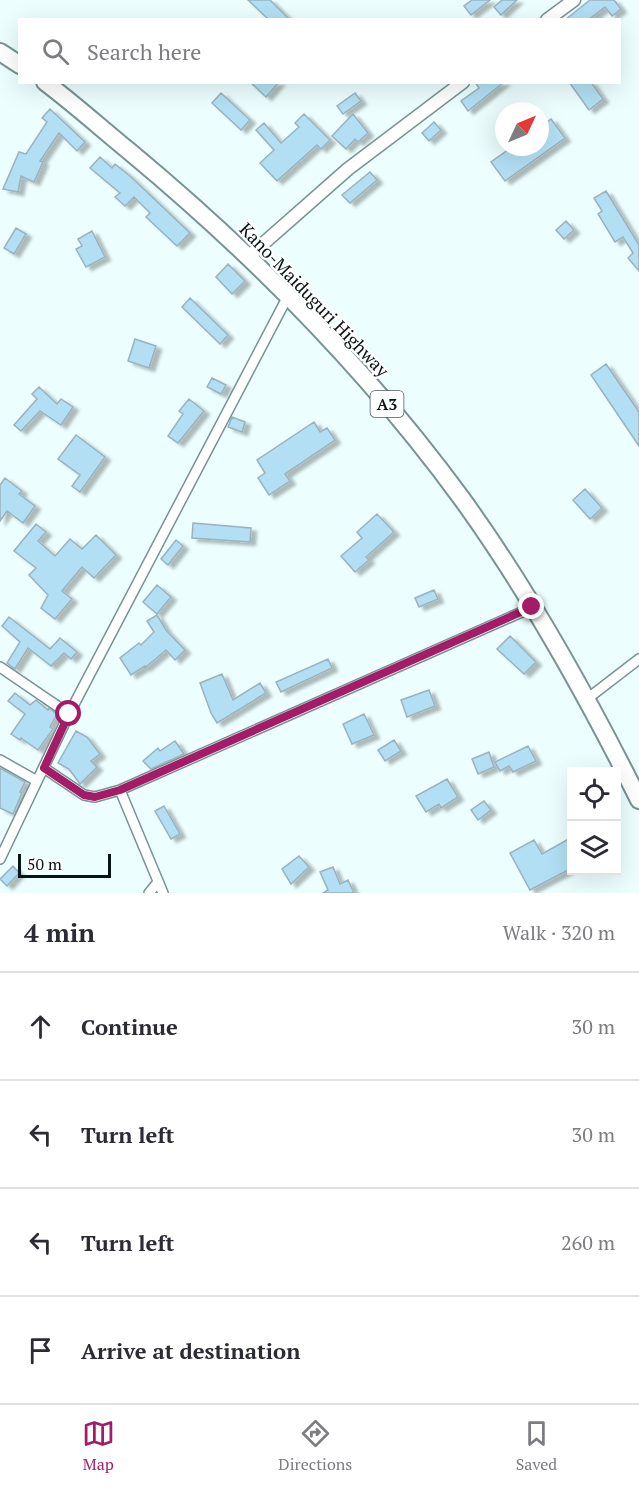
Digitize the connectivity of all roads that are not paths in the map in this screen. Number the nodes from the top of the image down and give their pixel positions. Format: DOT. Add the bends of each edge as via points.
graph roads {
  1 [pos="574,0"];
  2 [pos="551,18"];
  3 [pos="0,52"];
  4 [pos="18,64"];
  5 [pos="47,84"];
  6 [pos="460,84"];
  7 [pos="248,257"];
  8 [pos="288,296"];
  9 [pos="532,607"];
  10 [pos="639,659"];
  11 [pos="0,667"];
  12 [pos="586,699"];
  13 [pos="69,714"];
  14 [pos="0,760"];
  15 [pos="44,768"];
  16 [pos="37,781"];
  17 [pos="120,790"];
  18 [pos="639,800"];
  19 [pos="0,859"];
  20 [pos="158,882"];
  21 [pos="149,893"];
  22 [pos="163,893"];
  1 -- 2 [label="street"];
  3 -- 4 [label="highway"];
  5 -- 7 [label="highway, Kano-Maiduguri Highway / A3" via="182,195"];
  6 -- 7 [label="street" via="348,169"];
  7 -- 8 [label="highway, Kano-Maiduguri Highway / A3"];
  8 -- 9 [label="highway, Kano-Maiduguri Highway / A3" via="364,376 413,435 462,500"];
  8 -- 13 [label="street"];
  9 -- 12 [label="highway, Kano-Maiduguri Highway / A3"];
  9 -- 17 [label="street"];
  10 -- 12 [label="street"];
  11 -- 13 [label="street"];
  12 -- 18 [label="highway, Kano-Maiduguri Highway / A3"];
  13 -- 15 [label="street"];
  14 -- 16 [label="street"];
  15 -- 16 [label="street"];
  15 -- 17 [label="street" via="84,795 95,797"];
  16 -- 19 [label="street"];
  17 -- 20 [label="street"];
  20 -- 21 [label="street"];
  20 -- 22 [label="street"];
}
